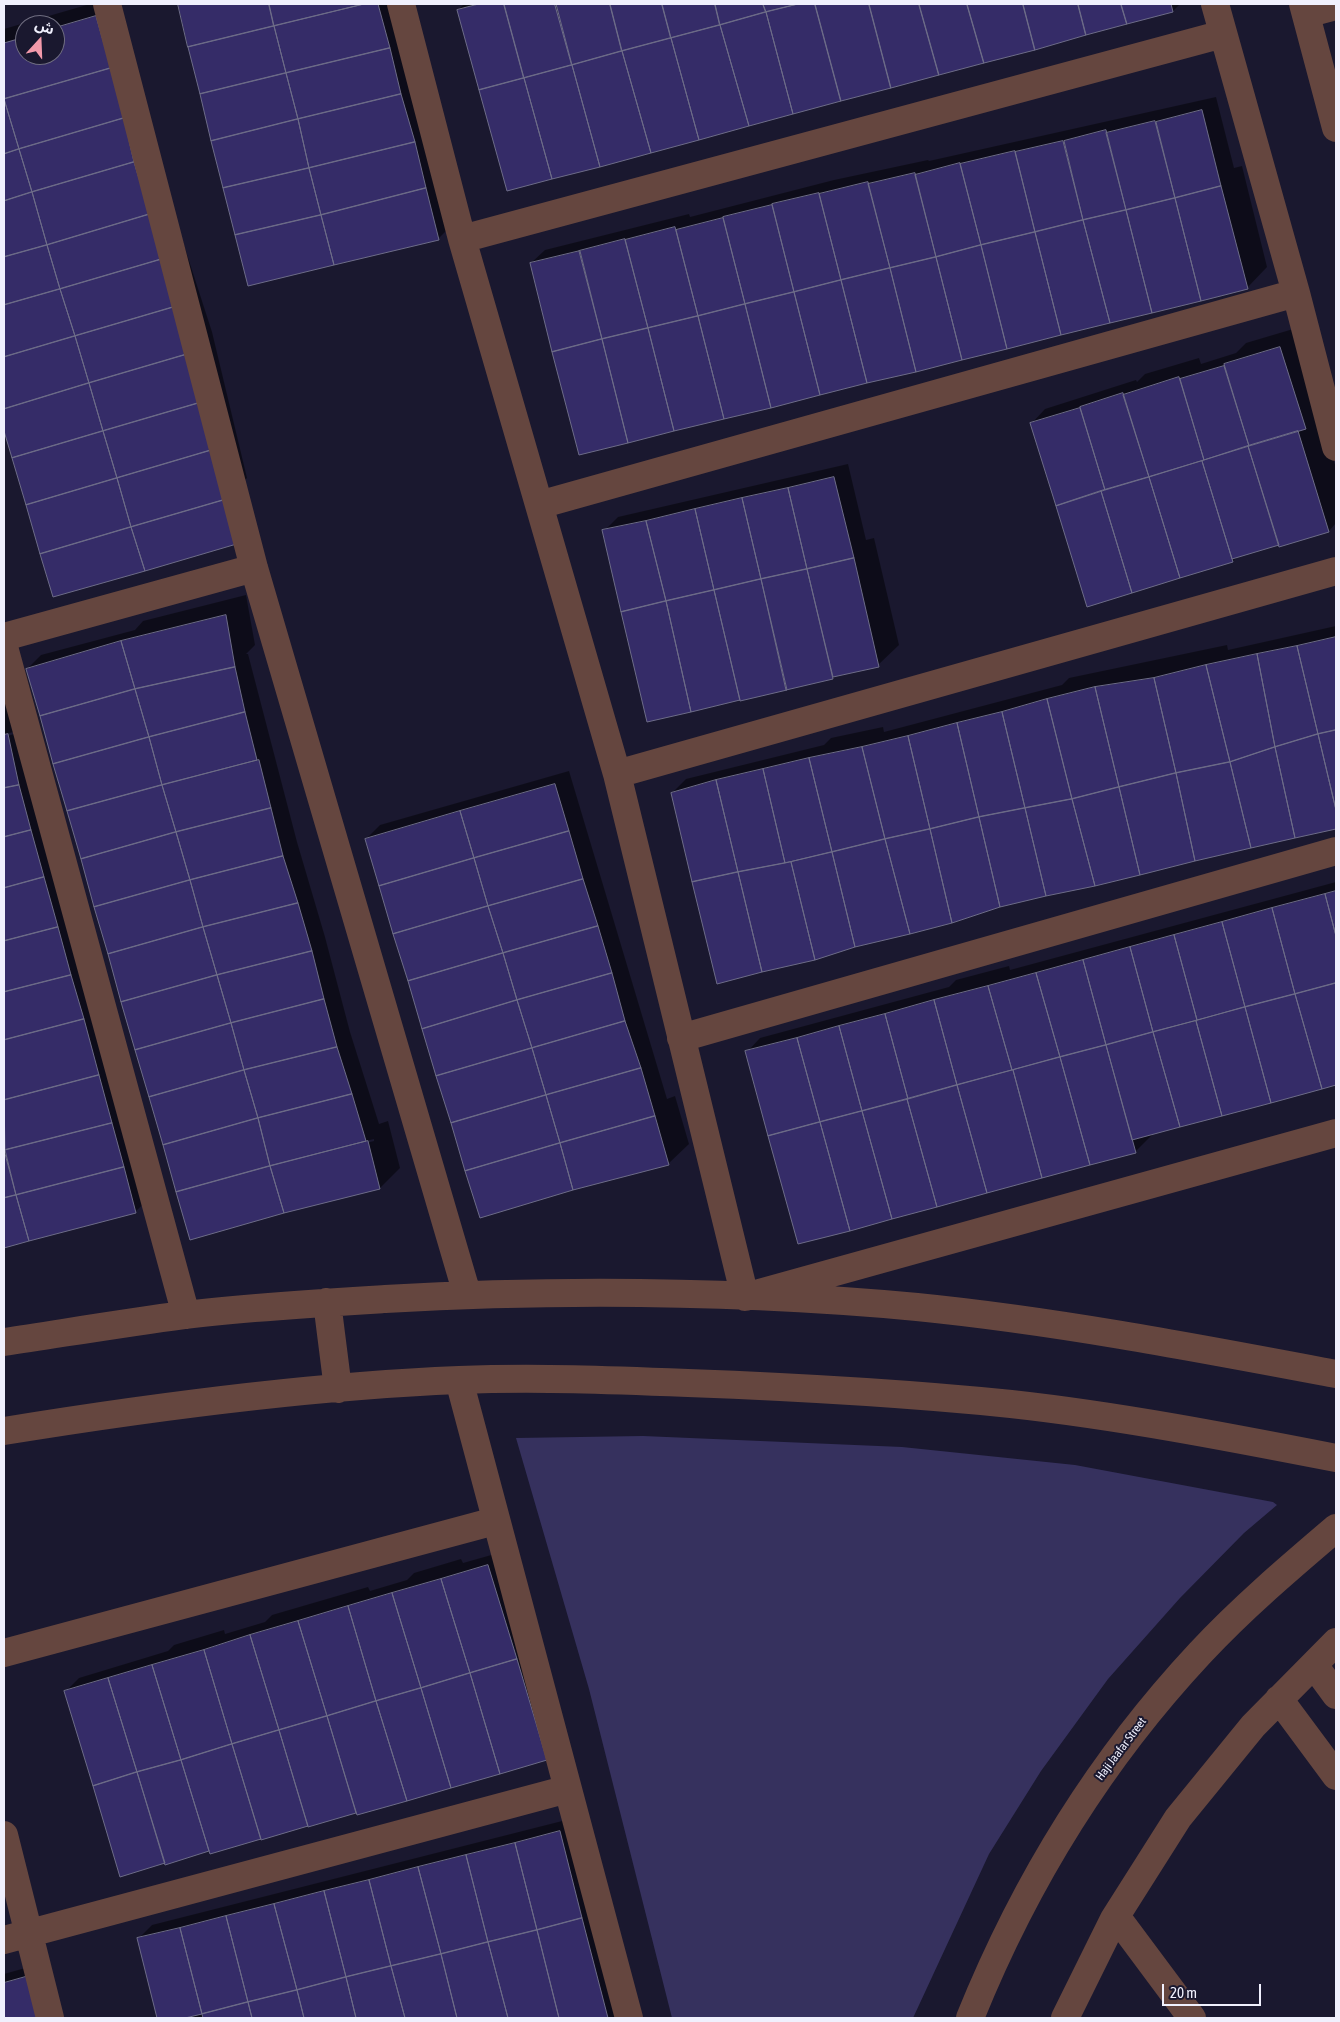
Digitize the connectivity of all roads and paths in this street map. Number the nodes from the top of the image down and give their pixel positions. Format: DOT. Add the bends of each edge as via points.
graph roads {
  1 [pos="107,4"];
  2 [pos="401,4"];
  3 [pos="1215,4"];
  4 [pos="1336,6"];
  5 [pos="1305,9"];
  6 [pos="1223,34"];
  7 [pos="1336,128"];
  8 [pos="462,239"];
  9 [pos="1296,293"];
  10 [pos="1336,447"];
  11 [pos="539,505"];
  12 [pos="254,568"];
  13 [pos="1336,571"];
  14 [pos="4,637"];
  15 [pos="4,647"];
  16 [pos="617,774"];
  17 [pos="1336,851"];
  18 [pos="680,1038"];
  19 [pos="1336,1133"];
  20 [pos="466,1294"];
  21 [pos="745,1297"];
  22 [pos="327,1302"];
  23 [pos="186,1315"];
  24 [pos="4,1342"];
  25 [pos="1336,1374"];
  26 [pos="459,1380"];
  27 [pos="338,1389"];
  28 [pos="4,1431"];
  29 [pos="1336,1458"];
  30 [pos="495,1521"];
  31 [pos="1336,1528"];
  32 [pos="1336,1642"];
  33 [pos="4,1653"];
  34 [pos="1314,1665"];
  35 [pos="1336,1695"];
  36 [pos="1279,1699"];
  37 [pos="1336,1776"];
  38 [pos="568,1789"];
  39 [pos="4,1835"];
  40 [pos="1116,1916"];
  41 [pos="16,1936"];
  42 [pos="50,2018"];
  43 [pos="629,2018"];
  44 [pos="970,2018"];
  45 [pos="1065,2018"];
  46 [pos="1192,2018"];
  1 -- 12 [label="street"];
  2 -- 8 [label="street"];
  3 -- 6 [label="street"];
  4 -- 5 [label="street"];
  5 -- 7 [label="street"];
  6 -- 8 [label="street"];
  6 -- 9 [label="street"];
  8 -- 11 [label="street"];
  9 -- 10 [label="street"];
  9 -- 11 [label="street"];
  11 -- 16 [label="street"];
  12 -- 14 [label="street"];
  12 -- 20 [label="street"];
  13 -- 16 [label="street"];
  15 -- 23 [label="street"];
  16 -- 18 [label="street"];
  17 -- 18 [label="street"];
  18 -- 21 [label="street"];
  19 -- 21 [label="street"];
  20 -- 21 [label="street" via="635,1293"];
  20 -- 22 [label="street"];
  21 -- 25 [label="street" via="928,1309 1083,1330"];
  22 -- 23 [label="street"];
  22 -- 27 [label="street"];
  23 -- 24 [label="street"];
  26 -- 27 [label="street"];
  26 -- 29 [label="street" via="608,1380 776,1386 1012,1404 1190,1430"];
  26 -- 30 [label="street"];
  27 -- 28 [label="street" via="134,1410"];
  30 -- 33 [label="street"];
  30 -- 38 [label="street"];
  31 -- 44 [label="street, Haji Jaafar Street" via="1267,1586 1200,1653 1138,1724 1083,1800 1034,1881 991,1965"];
  32 -- 34 [label="street"];
  34 -- 35 [label="street"];
  34 -- 36 [label="street"];
  36 -- 37 [label="street"];
  36 -- 40 [label="street" via="1178,1818"];
  38 -- 41 [label="street"];
  38 -- 43 [label="street"];
  39 -- 41 [label="street"];
  40 -- 45 [label="street"];
  40 -- 46 [label="street"];
  41 -- 42 [label="street"];
}
